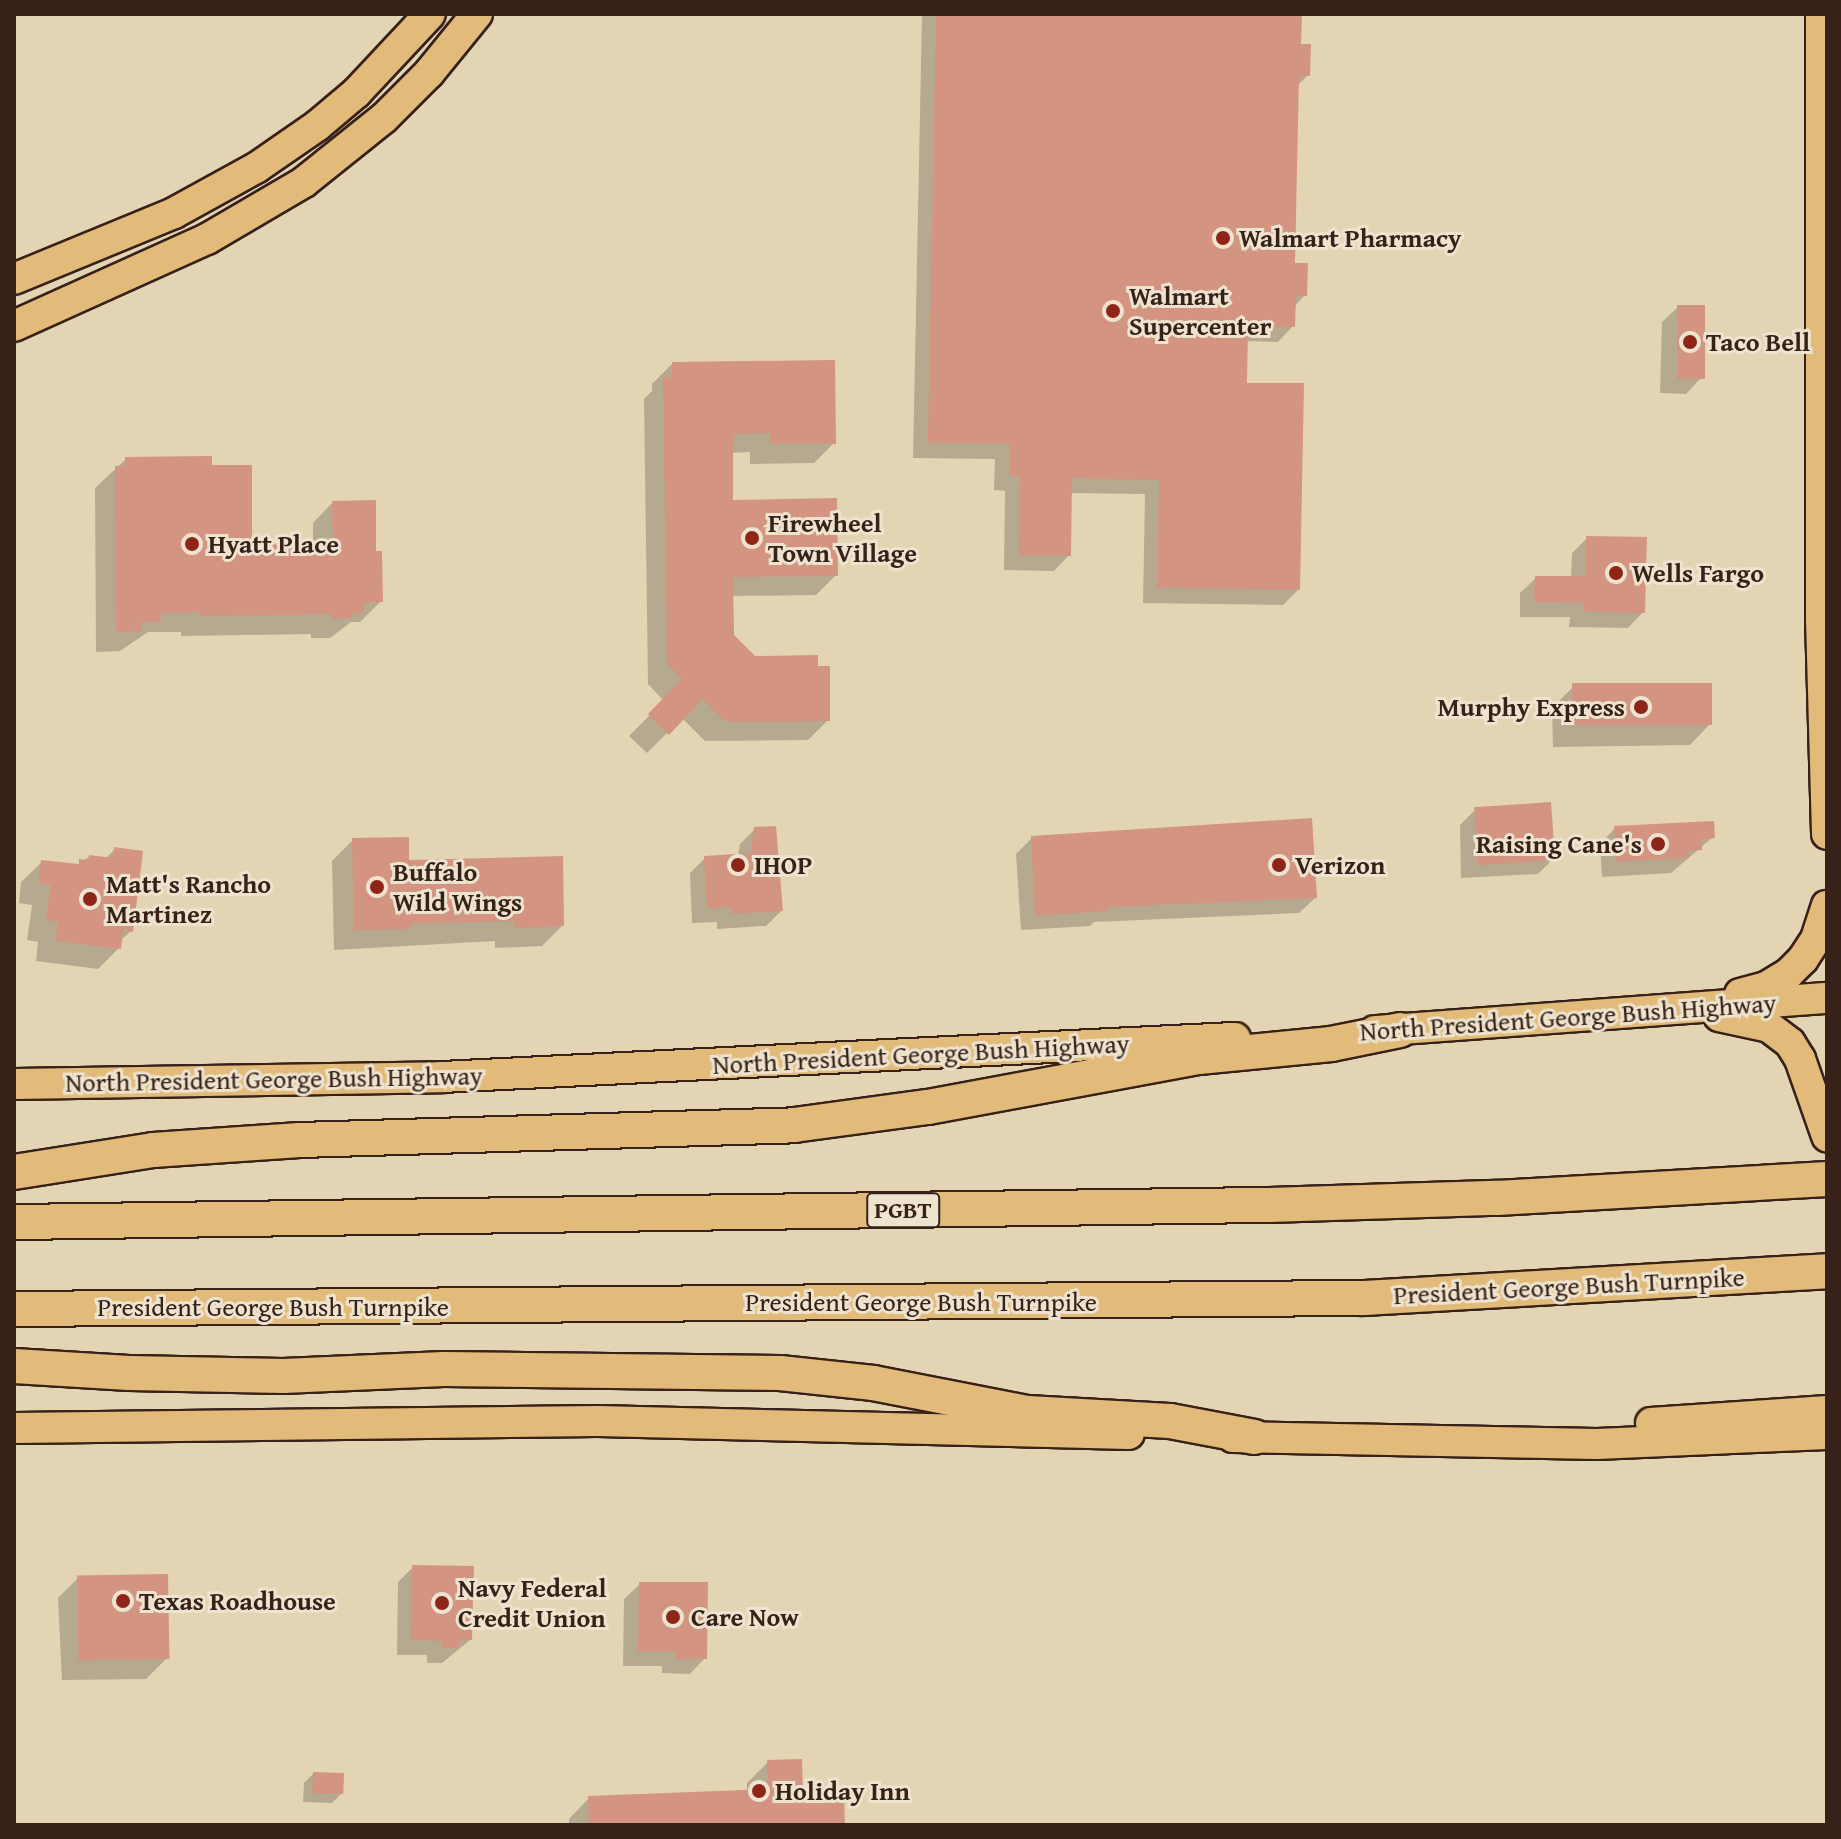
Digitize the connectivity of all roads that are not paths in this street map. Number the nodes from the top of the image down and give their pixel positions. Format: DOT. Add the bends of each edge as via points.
graph roads {
  1 [pos="430,14"];
  2 [pos="477,14"];
  3 [pos="1821,14"];
  4 [pos="1824,95"];
  5 [pos="16,281"];
  6 [pos="14,326"];
  7 [pos="1825,492"];
  8 [pos="1827,834"];
  9 [pos="1827,906"];
  10 [pos="1827,998"];
  11 [pos="1684,1010"];
  12 [pos="1400,1030"];
  13 [pos="14,1084"];
  14 [pos="1827,1136"];
  15 [pos="14,1172"];
  16 [pos="1827,1179"];
  17 [pos="14,1222"];
  18 [pos="1827,1271"];
  19 [pos="14,1309"];
  20 [pos="14,1366"];
  21 [pos="1827,1411"];
  22 [pos="14,1428"];
  23 [pos="1827,1434"];
  24 [pos="1255,1437"];
  25 [pos="1597,1444"];
  1 -- 5 [label="main road" via="356,93 256,168 174,213"];
  2 -- 6 [label="main road" via="384,118 304,182 207,239"];
  3 -- 4 [label="main road"];
  4 -- 7 [label="main road"];
  7 -- 8 [label="main road" via="1821,619"];
  9 -- 11 [label="main road" via="1816,939 1788,974 1766,987"];
  10 -- 11 [label="main road, North President George Bush Highway"];
  11 -- 12 [label="main road, North President George Bush Highway"];
  11 -- 14 [label="main road" via="1769,1027 1790,1043"];
  12 -- 13 [label="main road, North President George Bush Highway" via="442,1077"];
  12 -- 15 [label="highway" via="1331,1044 1199,1057 928,1107 794,1125 300,1140 153,1150"];
  16 -- 17 [label="highway, PGBT" via="1284,1205"];
  18 -- 19 [label="highway, President George Bush Turnpike" via="1364,1298"];
  20 -- 24 [label="highway" via="283,1376 444,1369 780,1373 873,1383 1028,1413 1170,1421"];
  21 -- 25 [label="main road" via="1652,1423"];
  22 -- 24 [label="main road" via="598,1421"];
  23 -- 25 [label="main road"];
  24 -- 25 [label="main road"];
}
